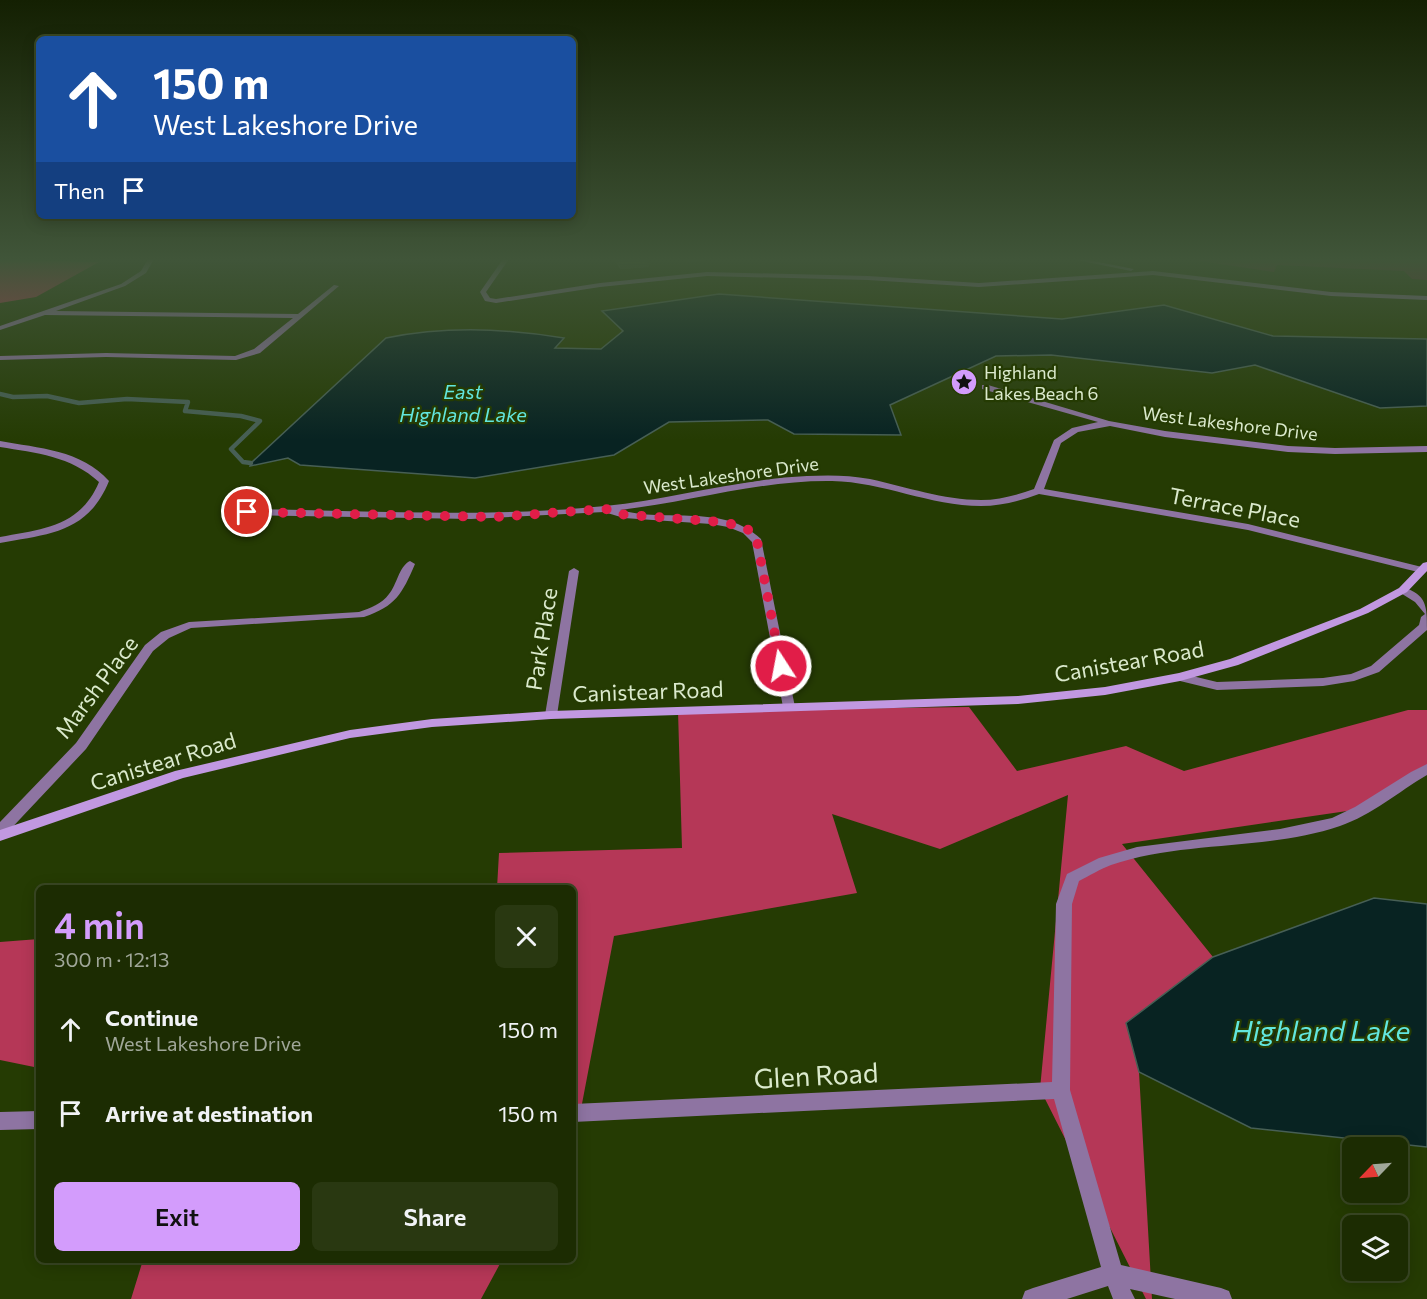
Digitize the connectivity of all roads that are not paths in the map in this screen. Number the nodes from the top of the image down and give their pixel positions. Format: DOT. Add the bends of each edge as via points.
graph roads {
  1 [pos="26,320"];
  2 [pos="296,320"];
  3 [pos="0,328"];
  4 [pos="0,358"];
  5 [pos="985,387"];
  6 [pos="1110,423"];
  7 [pos="0,444"];
  8 [pos="1427,449"];
  9 [pos="1038,491"];
  10 [pos="606,509"];
  11 [pos="247,512"];
  12 [pos="0,540"];
  13 [pos="410,564"];
  14 [pos="1424,567"];
  15 [pos="574,571"];
  16 [pos="1403,590"];
  17 [pos="1427,611"];
  18 [pos="1427,617"];
  19 [pos="1180,677"];
  20 [pos="789,707"];
  21 [pos="551,715"];
  22 [pos="1427,769"];
  23 [pos="0,831"];
  24 [pos="0,836"];
  25 [pos="1061,1090"];
  26 [pos="576,1113"];
  27 [pos="36,1120"];
  28 [pos="0,1122"];
  29 [pos="1113,1274"];
  30 [pos="1032,1299"];
  31 [pos="1124,1299"];
  32 [pos="1221,1299"];
  1 -- 3 [label="street"];
  2 -- 4 [label="street" via="256,351 236,358"];
  5 -- 6 [label="street"];
  6 -- 8 [label="street, West Lakeshore Drive" via="1288,449"];
  6 -- 9 [label="street, West Lakeshore Drive" via="1075,430 1057,442"];
  7 -- 12 [label="street" via="77,460 104,481 99,498 86,513 60,527"];
  9 -- 10 [label="street, West Lakeshore Drive" via="1006,501 972,503 870,482 809,478"];
  9 -- 14 [label="street, Terrace Place" via="1248,527"];
  10 -- 11 [label="street, West Lakeshore Drive" via="495,517"];
  10 -- 20 [label="street" via="617,514 721,522 751,531 757,541"];
  13 -- 23 [label="street, Marsh Place" via="394,599 360,615 189,625 165,636 149,648 81,746"];
  14 -- 16 [label="street, Canistear Road"];
  15 -- 21 [label="street, Park Place"];
  16 -- 17 [label="street" via="1419,600"];
  16 -- 19 [label="street, Canistear Road" via="1306,635"];
  18 -- 19 [label="street" via="1425,626 1375,669 1354,677 1217,686"];
  19 -- 20 [label="street, Canistear Road" via="1105,691 1018,700"];
  20 -- 21 [label="street, Canistear Road"];
  21 -- 24 [label="street, Canistear Road" via="350,734 272,751 180,774"];
  22 -- 25 [label="street" via="1361,813 1333,822 1149,851 1108,861 1072,878 1064,904"];
  25 -- 26 [label="street, Glen Road"];
  25 -- 29 [label="street"];
  27 -- 28 [label="street"];
  29 -- 30 [label="street"];
  29 -- 31 [label="street"];
  29 -- 32 [label="street"];
}
